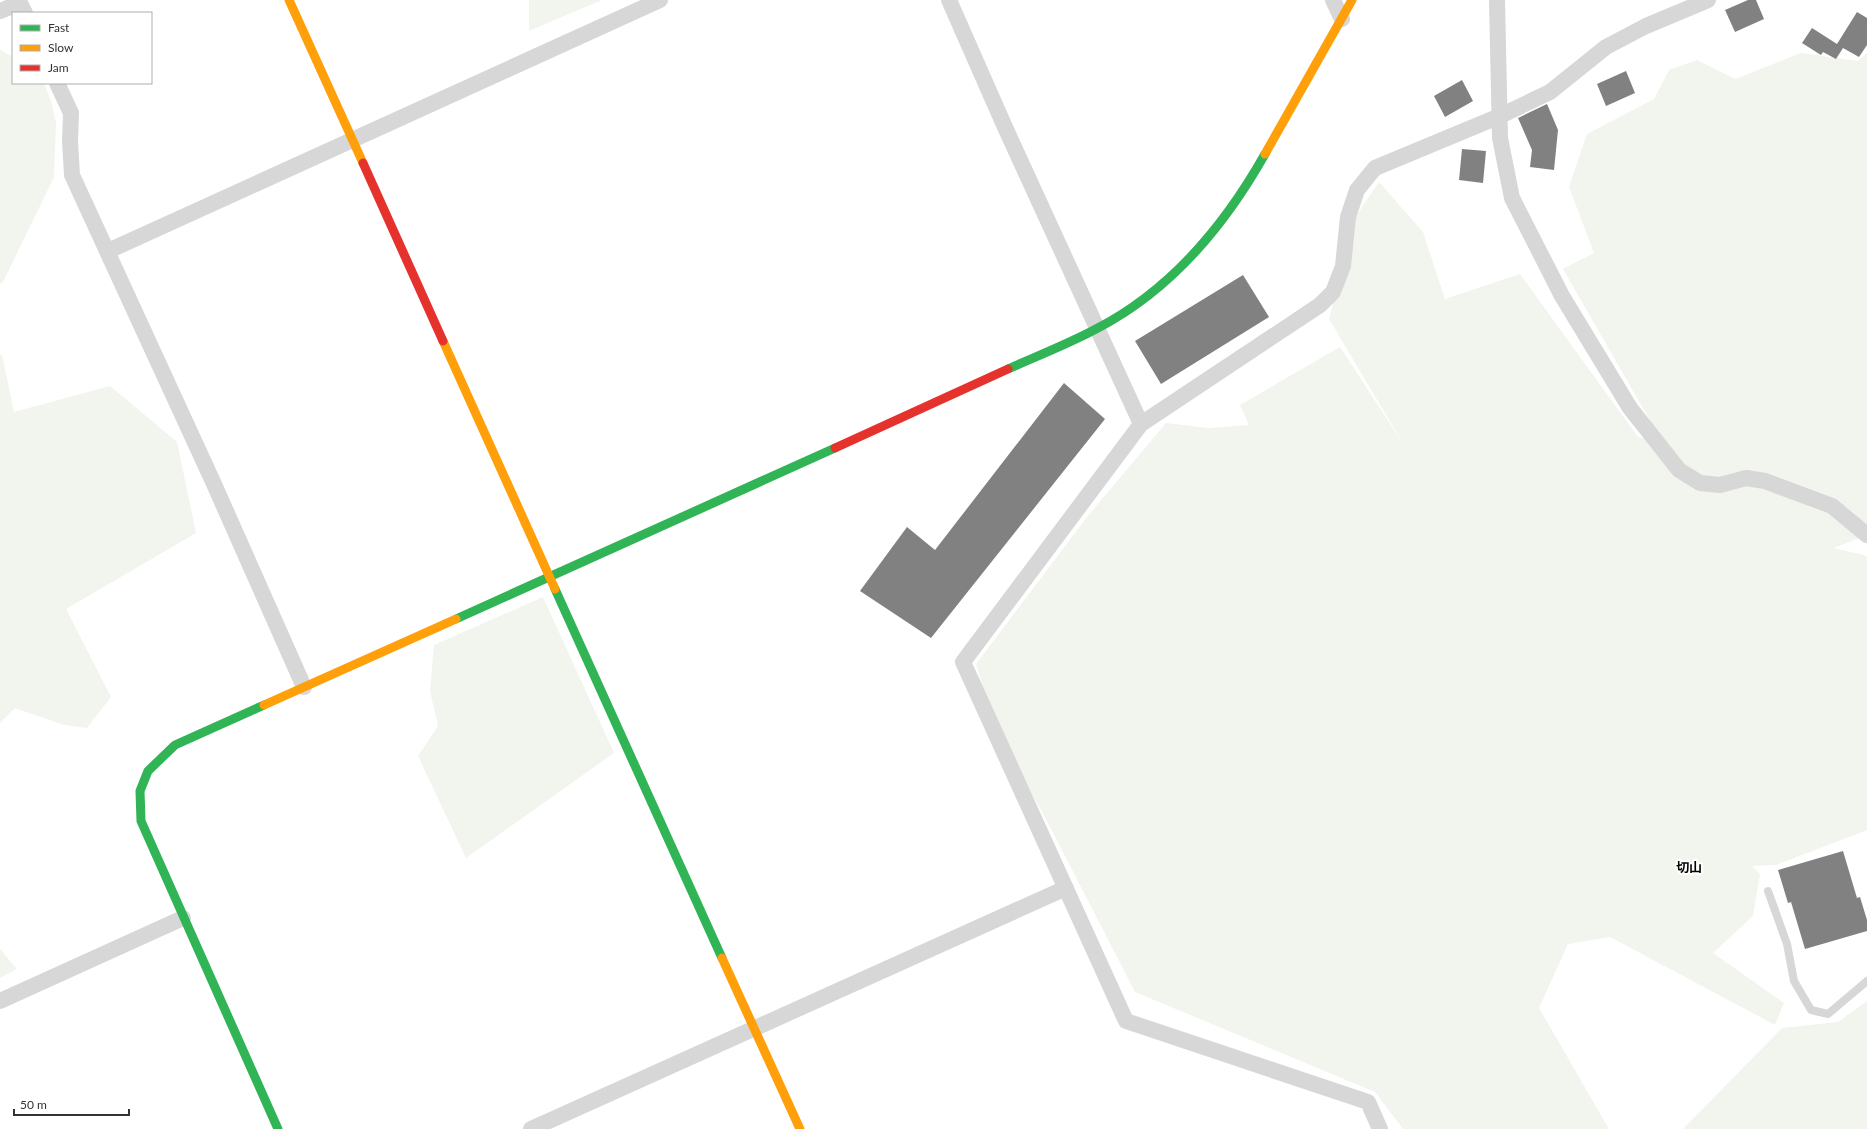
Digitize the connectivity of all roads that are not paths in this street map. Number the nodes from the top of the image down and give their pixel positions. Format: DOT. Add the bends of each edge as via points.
graph roads {
  1 [pos="290,0"];
  2 [pos="660,0"];
  3 [pos="949,0"];
  4 [pos="1333,0"];
  5 [pos="1352,0"];
  6 [pos="1496,0"];
  7 [pos="1708,0"];
  8 [pos="24,5"];
  9 [pos="0,11"];
  10 [pos="1342,19"];
  11 [pos="57,84"];
  12 [pos="1500,116"];
  13 [pos="353,139"];
  14 [pos="108,251"];
  15 [pos="1097,329"];
  16 [pos="1140,424"];
  17 [pos="1867,534"];
  18 [pos="550,577"];
  19 [pos="304,687"];
  20 [pos="1066,888"];
  21 [pos="1768,891"];
  22 [pos="183,918"];
  23 [pos="1867,981"];
  24 [pos="0,1002"];
  25 [pos="754,1029"];
  26 [pos="278,1129"];
  27 [pos="531,1129"];
  28 [pos="800,1129"];
  29 [pos="1380,1129"];
  1 -- 13 [label="street"];
  2 -- 13 [label="street"];
  3 -- 15 [label="street"];
  4 -- 10 [label="street"];
  5 -- 10 [label="street"];
  6 -- 12 [label="street"];
  7 -- 12 [label="street" via="1646,26 1606,47 1550,92"];
  8 -- 9 [label="street"];
  10 -- 15 [label="street" via="1245,189 1188,261 1140,301"];
  11 -- 14 [label="street" via="71,113 72,175"];
  12 -- 16 [label="street" via="1374,168 1357,190 1348,218 1343,266 1333,292 1320,305"];
  12 -- 17 [label="street" via="1500,138 1512,198 1562,296 1630,408 1679,470 1700,483 1720,485 1746,478 1765,481 1832,506"];
  13 -- 14 [label="street"];
  13 -- 18 [label="street"];
  14 -- 19 [label="street"];
  15 -- 16 [label="street"];
  15 -- 18 [label="street"];
  16 -- 20 [label="street" via="963,662"];
  18 -- 19 [label="street"];
  18 -- 25 [label="street"];
  19 -- 22 [label="street" via="175,745 148,771 140,792 141,821"];
  20 -- 25 [label="street"];
  20 -- 29 [label="street" via="1126,1020 1368,1102"];
  21 -- 23 [label="lane" via="1787,944 1794,981 1810,1010 1828,1014"];
  22 -- 24 [label="street"];
  22 -- 26 [label="street"];
  25 -- 27 [label="street"];
  25 -- 28 [label="street"];
}
